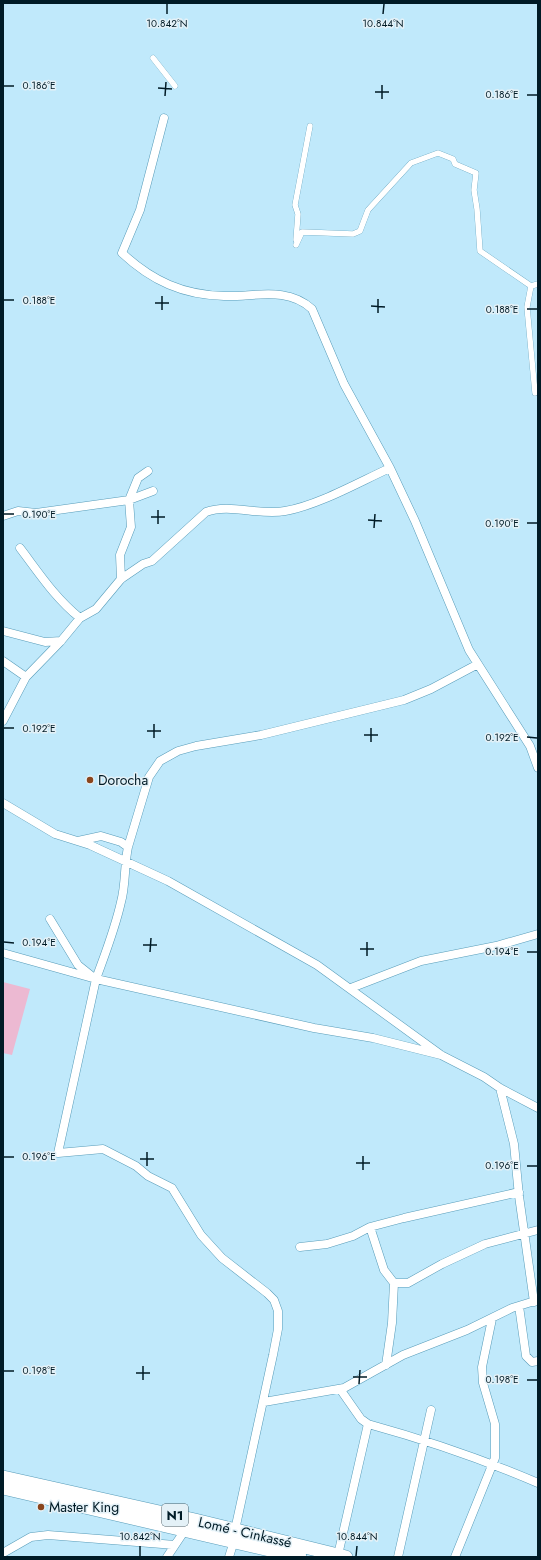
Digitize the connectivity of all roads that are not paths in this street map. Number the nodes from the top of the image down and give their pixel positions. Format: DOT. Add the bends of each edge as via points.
graph roads {
  1 [pos="153,58"];
  2 [pos="175,86"];
  3 [pos="164,118"];
  4 [pos="310,126"];
  5 [pos="538,284"];
  6 [pos="532,286"];
  7 [pos="535,393"];
  8 [pos="390,468"];
  9 [pos="148,471"];
  10 [pos="153,491"];
  11 [pos="129,500"];
  12 [pos="3,516"];
  13 [pos="20,548"];
  14 [pos="121,579"];
  15 [pos="80,618"];
  16 [pos="3,631"];
  17 [pos="61,641"];
  18 [pos="3,661"];
  19 [pos="478,664"];
  20 [pos="26,677"];
  21 [pos="3,721"];
  22 [pos="538,768"];
  23 [pos="3,803"];
  24 [pos="78,841"];
  25 [pos="128,847"];
  26 [pos="124,861"];
  27 [pos="50,919"];
  28 [pos="538,934"];
  29 [pos="3,953"];
  30 [pos="96,979"];
  31 [pos="351,988"];
  32 [pos="441,1055"];
  33 [pos="500,1088"];
  34 [pos="538,1108"];
  35 [pos="519,1192"];
  36 [pos="370,1227"];
  37 [pos="538,1230"];
  38 [pos="524,1235"];
  39 [pos="300,1247"];
  40 [pos="394,1283"];
  41 [pos="536,1301"];
  42 [pos="518,1306"];
  43 [pos="492,1319"];
  44 [pos="538,1361"];
  45 [pos="386,1365"];
  46 [pos="340,1389"];
  47 [pos="264,1402"];
  48 [pos="431,1410"];
  49 [pos="368,1424"];
  50 [pos="425,1439"];
  51 [pos="494,1464"];
  52 [pos="3,1477"];
  53 [pos="538,1483"];
  54 [pos="3,1488"];
  55 [pos="185,1530"];
  56 [pos="234,1536"];
  57 [pos="175,1545"];
  58 [pos="3,1553"];
  59 [pos="315,1553"];
  60 [pos="342,1556"];
  61 [pos="167,1557"];
  62 [pos="229,1557"];
  63 [pos="300,1557"];
  64 [pos="398,1557"];
  65 [pos="455,1557"];
  1 -- 2 [label="street"];
  3 -- 8 [label="street" via="140,210 122,252 148,275 174,288 224,296 272,293 304,301 312,309 344,384"];
  4 -- 6 [label="street" via="295,205 298,214 296,245 302,232 353,234 360,231 368,210 410,163 438,153 476,173 474,190 480,251"];
  5 -- 6 [label="street"];
  6 -- 7 [label="street" via="527,307"];
  8 -- 14 [label="street" via="312,503 285,512 215,509 206,512 152,561"];
  8 -- 19 [label="street" via="442,583 466,644"];
  9 -- 11 [label="street" via="138,478"];
  10 -- 11 [label="street"];
  11 -- 12 [label="street" via="36,513 18,511"];
  11 -- 14 [label="street" via="131,527 120,555"];
  13 -- 15 [label="street" via="56,595"];
  14 -- 15 [label="street" via="96,609"];
  15 -- 17 [label="street"];
  16 -- 17 [label="street" via="45,642"];
  17 -- 20 [label="street"];
  18 -- 20 [label="street"];
  19 -- 22 [label="street" via="530,746"];
  19 -- 25 [label="street" via="404,700 261,735 178,751 160,761 149,778"];
  20 -- 21 [label="street"];
  23 -- 24 [label="street" via="55,834"];
  24 -- 25 [label="street" via="101,836"];
  24 -- 26 [label="street"];
  25 -- 26 [label="street"];
  26 -- 30 [label="street" via="122,901"];
  26 -- 31 [label="street" via="188,893 317,965"];
  27 -- 30 [label="street" via="78,965"];
  28 -- 31 [label="street" via="496,946 421,961"];
  29 -- 30 [label="street"];
  30 -- 32 [label="street"];
  30 -- 47 [label="street" via="58,1154 103,1149 172,1188 201,1235 222,1258 274,1300 278,1311 278,1329"];
  31 -- 32 [label="street"];
  32 -- 33 [label="street" via="484,1076"];
  33 -- 34 [label="street"];
  33 -- 35 [label="street" via="514,1144"];
  35 -- 36 [label="street"];
  35 -- 38 [label="street"];
  36 -- 39 [label="street" via="353,1236 327,1244"];
  36 -- 40 [label="street" via="384,1270"];
  37 -- 38 [label="street"];
  38 -- 40 [label="street" via="485,1244 408,1282"];
  38 -- 41 [label="street"];
  40 -- 45 [label="street"];
  41 -- 42 [label="street"];
  42 -- 43 [label="street"];
  42 -- 44 [label="street" via="526,1356 532,1362"];
  43 -- 45 [label="street" via="412,1351"];
  43 -- 51 [label="street" via="482,1367 483,1383 495,1424"];
  45 -- 46 [label="street" via="360,1381"];
  46 -- 47 [label="street"];
  46 -- 49 [label="street" via="361,1419"];
  47 -- 56 [label="street"];
  48 -- 50 [label="street"];
  49 -- 50 [label="street"];
  49 -- 60 [label="street"];
  50 -- 51 [label="street"];
  50 -- 64 [label="street"];
  51 -- 53 [label="street"];
  51 -- 65 [label="street"];
  52 -- 56 [label="highway, Lomé - Cinkassé / N1"];
  54 -- 55 [label="highway, Lomé - Cinkassé / N1"];
  55 -- 56 [label="highway, Lomé - Cinkassé / N1"];
  55 -- 57 [label="street"];
  56 -- 59 [label="highway, Lomé - Cinkassé / N1"];
  56 -- 62 [label="street"];
  56 -- 63 [label="highway, Lomé - Cinkassé / N1"];
  57 -- 58 [label="street" via="48,1534 31,1537"];
  57 -- 61 [label="street"];
  59 -- 60 [label="highway, Lomé - Cinkassé / N1"];
}
